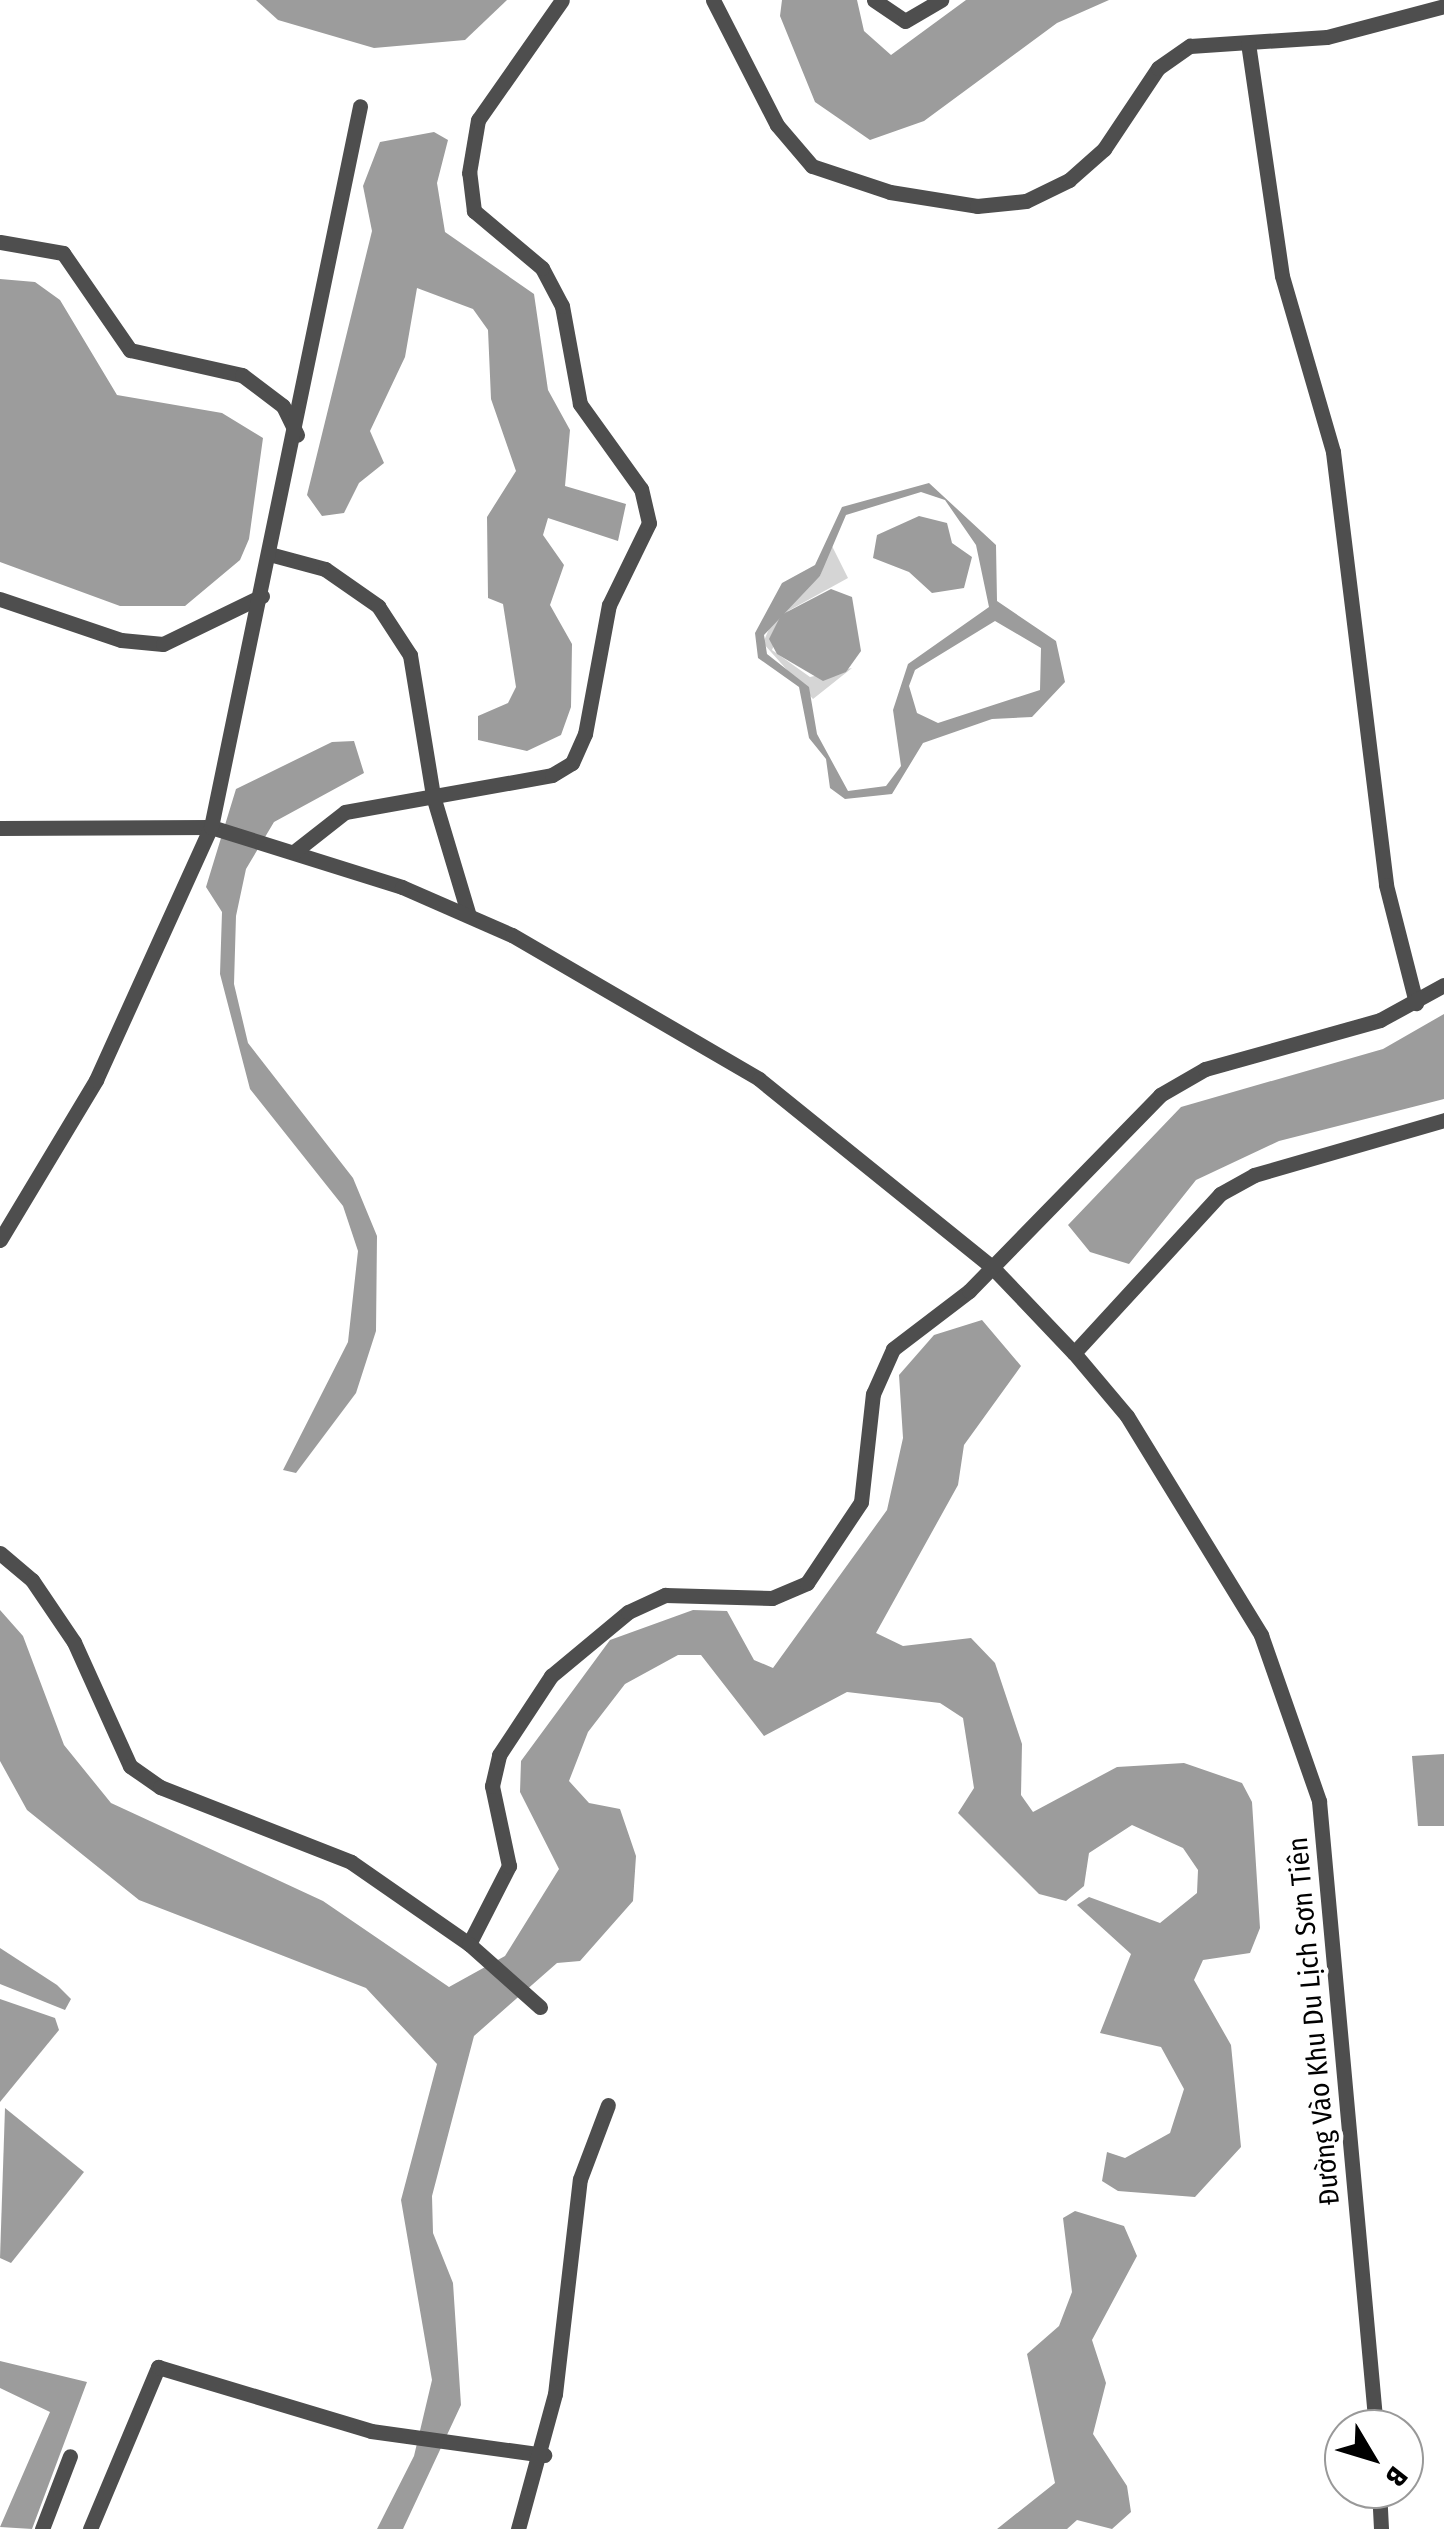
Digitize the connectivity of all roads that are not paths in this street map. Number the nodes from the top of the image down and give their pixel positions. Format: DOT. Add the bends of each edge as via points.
graph roads {
  1 [pos="562,0"];
  2 [pos="713,0"];
  3 [pos="874,0"];
  4 [pos="942,0"];
  5 [pos="1444,6"];
  6 [pos="1248,43"];
  7 [pos="360,106"];
  8 [pos="0,242"];
  9 [pos="298,434"];
  10 [pos="272,555"];
  11 [pos="262,596"];
  12 [pos="0,599"];
  13 [pos="433,796"];
  14 [pos="211,827"];
  15 [pos="0,828"];
  16 [pos="294,852"];
  17 [pos="469,916"];
  18 [pos="1444,985"];
  19 [pos="1416,1003"];
  20 [pos="1444,1120"];
  21 [pos="0,1240"];
  22 [pos="992,1268"];
  23 [pos="1074,1353"];
  24 [pos="0,1553"];
  25 [pos="469,1944"];
  26 [pos="534,2002"];
  27 [pos="608,2105"];
  28 [pos="1374,2409"];
  29 [pos="544,2455"];
  30 [pos="70,2456"];
  31 [pos="42,2529"];
  32 [pos="90,2529"];
  33 [pos="518,2529"];
  1 -- 13 [label="street" via="478,120 474,211 542,268 562,306 580,404 641,490 649,522 610,605 572,763"];
  2 -- 6 [label="street" via="776,125 812,166 890,192 977,206 1026,201 1087,167 1173,54"];
  3 -- 4 [label="street" via="905,22"];
  5 -- 6 [label="street" via="1327,37"];
  6 -- 19 [label="street" via="1282,276 1333,452 1386,885"];
  7 -- 9 [label="street"];
  8 -- 9 [label="street" via="62,253 130,350 242,375 283,406"];
  9 -- 10 [label="street"];
  10 -- 11 [label="street"];
  10 -- 13 [label="street" via="325,569 378,606 399,638"];
  11 -- 12 [label="street" via="163,644 121,640"];
  11 -- 14 [label="street"];
  13 -- 16 [label="street" via="344,812"];
  13 -- 17 [label="street"];
  14 -- 15 [label="street, Đường Vào Khu Du Lịch Sơn Tiên"];
  14 -- 16 [label="street, Đường Vào Khu Du Lịch Sơn Tiên"];
  14 -- 21 [label="street" via="96,1080"];
  16 -- 17 [label="street, Đường Vào Khu Du Lịch Sơn Tiên"];
  17 -- 22 [label="street, Đường Vào Khu Du Lịch Sơn Tiên" via="700,1039"];
  18 -- 19 [label="street"];
  19 -- 22 [label="street" via="1205,1069 1160,1095"];
  20 -- 23 [label="street" via="1254,1176 1220,1194"];
  22 -- 23 [label="street, Đường Vào Khu Du Lịch Sơn Tiên"];
  22 -- 25 [label="street" via="893,1349 873,1394 861,1502 806,1583 772,1598 665,1595 628,1612 551,1676 498,1755 492,1786 510,1866"];
  23 -- 28 [label="street, Đường Vào Khu Du Lịch Sơn Tiên" via="1127,1416 1261,1635 1319,1801"];
  24 -- 25 [label="street" via="32,1580 74,1642 130,1766 160,1787 352,1862"];
  25 -- 26 [label="street"];
  27 -- 29 [label="street" via="572,2220"];
  29 -- 32 [label="street" via="418,2441 153,2368"];
  29 -- 33 [label="street"];
  30 -- 31 [label="street"];
}
